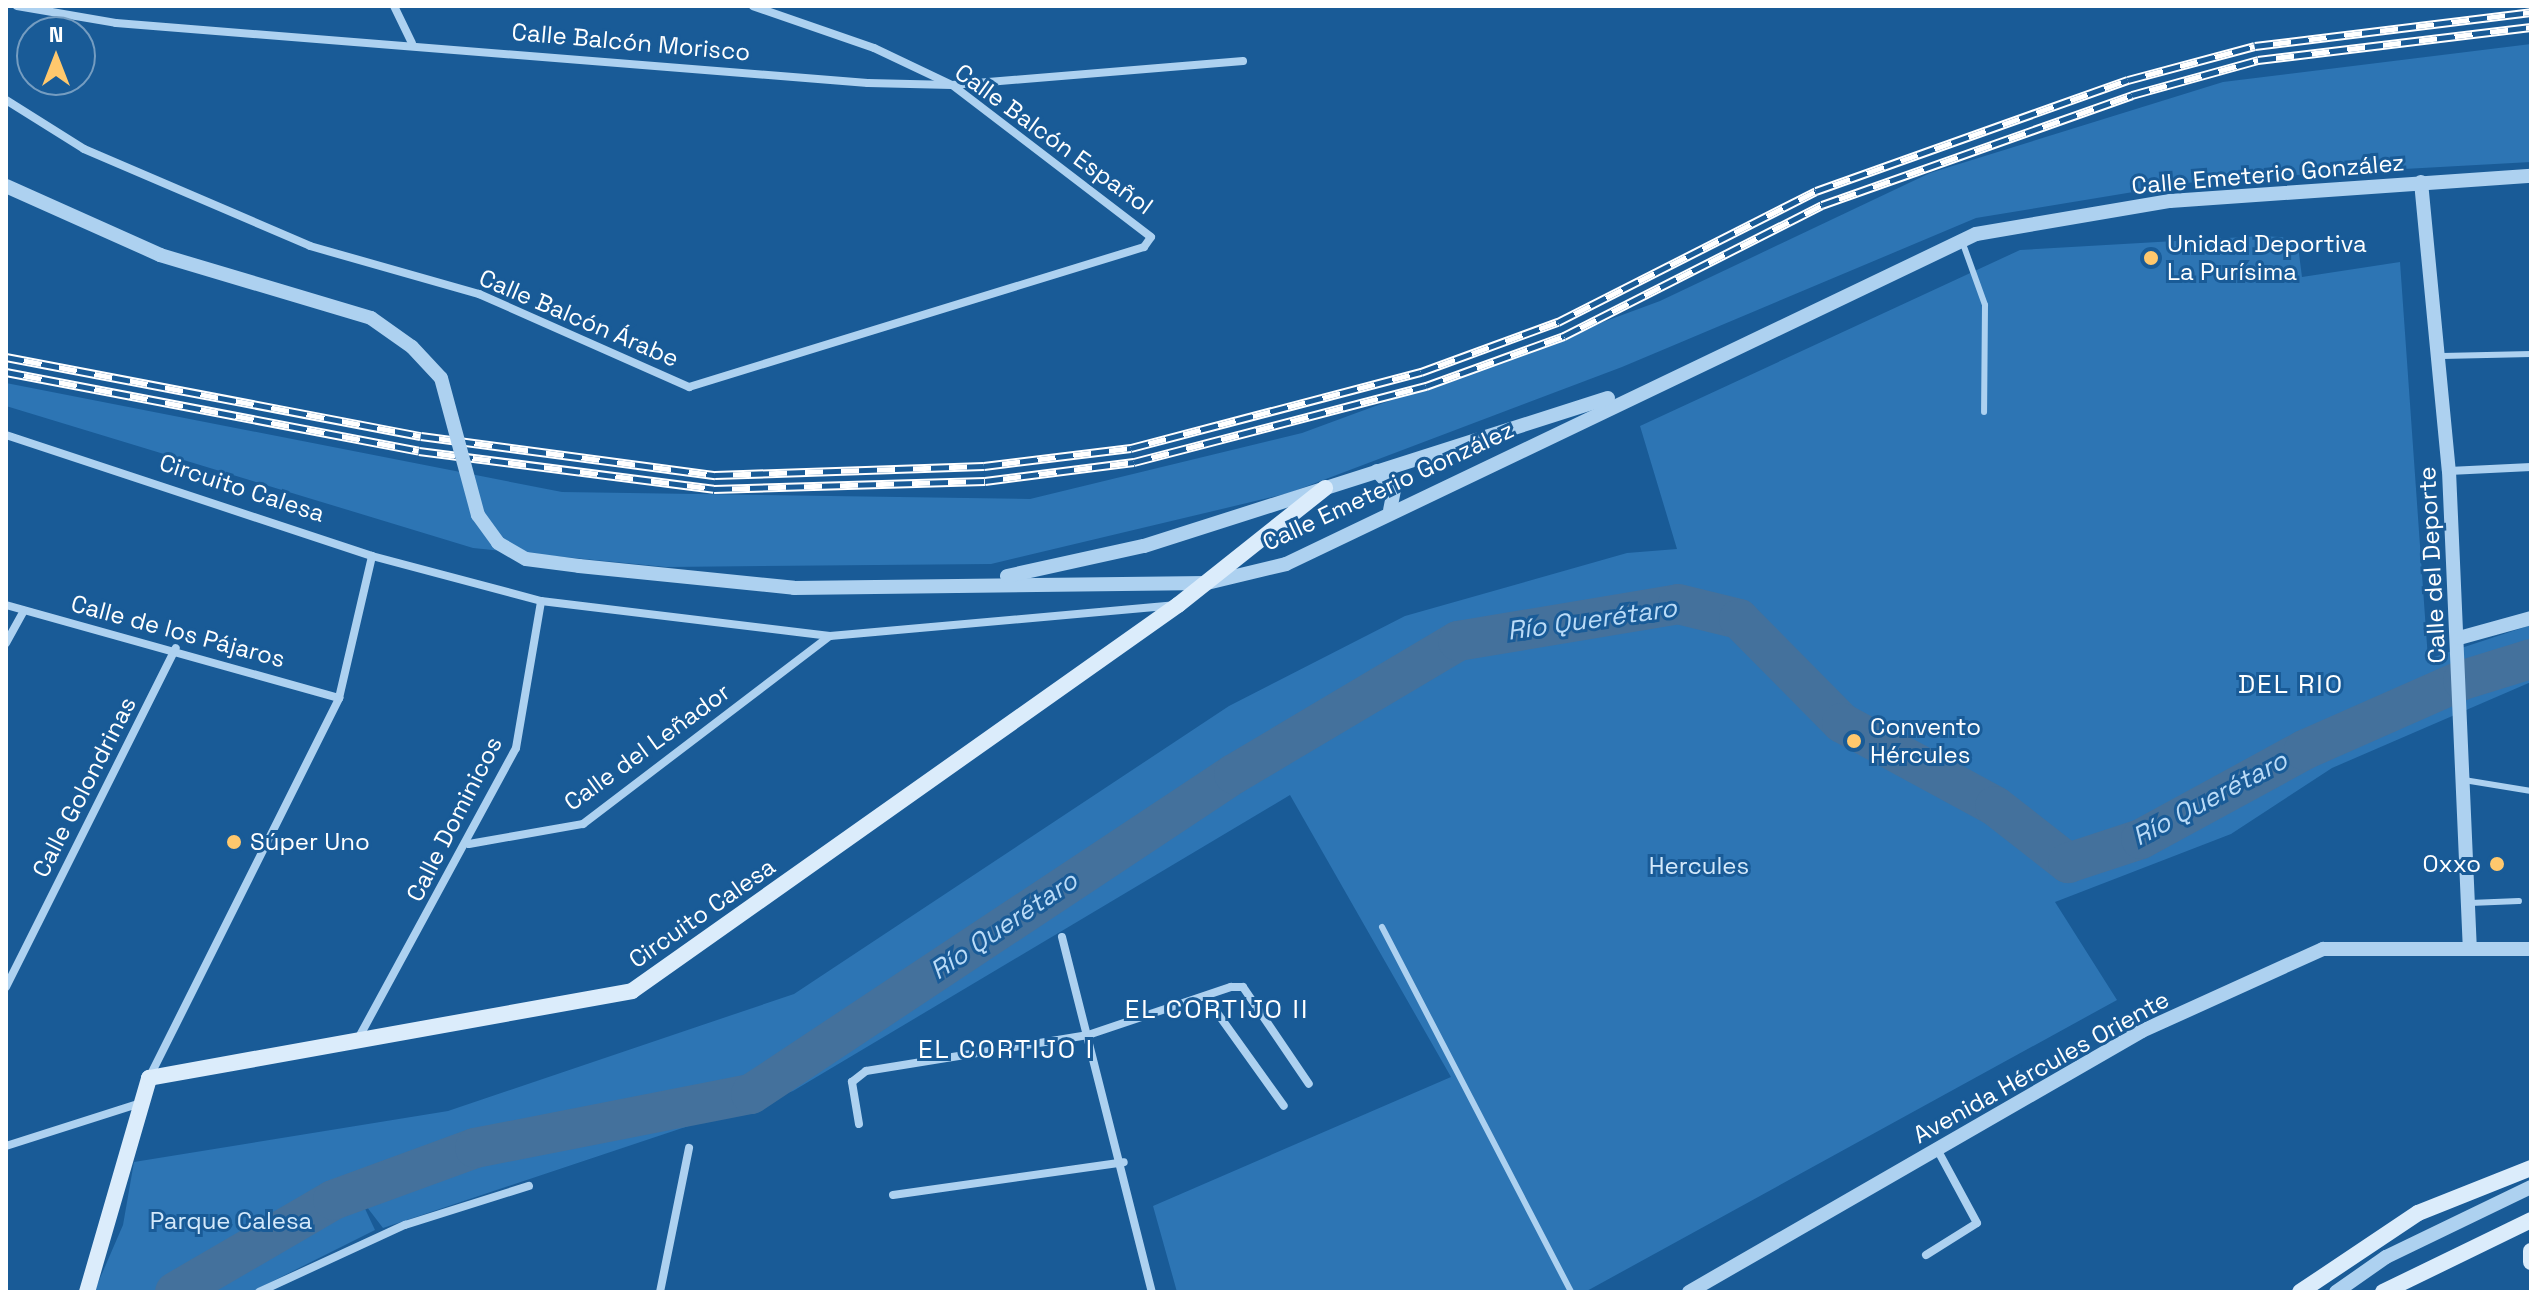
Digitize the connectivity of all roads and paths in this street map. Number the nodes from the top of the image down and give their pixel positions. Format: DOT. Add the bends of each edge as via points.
graph roads {
  1 [pos="17,6"];
  2 [pos="394,6"];
  3 [pos="753,6"];
  4 [pos="412,43"];
  5 [pos="1243,61"];
  6 [pos="952,85"];
  7 [pos="6,100"];
  8 [pos="2531,176"];
  9 [pos="2421,182"];
  10 [pos="6,186"];
  11 [pos="1151,237"];
  12 [pos="1962,241"];
  13 [pos="2531,354"];
  14 [pos="2442,356"];
  15 [pos="1659,382"];
  16 [pos="1984,412"];
  17 [pos="6,435"];
  18 [pos="2531,467"];
  19 [pos="1377,471"];
  20 [pos="2449,471"];
  21 [pos="1325,488"];
  22 [pos="1390,510"];
  23 [pos="372,556"];
  24 [pos="979,582"];
  25 [pos="1207,583"];
  26 [pos="541,601"];
  27 [pos="6,605"];
  28 [pos="1178,605"];
  29 [pos="24,611"];
  30 [pos="2531,618"];
  31 [pos="830,636"];
  32 [pos="6,643"];
  33 [pos="2459,645"];
  34 [pos="176,648"];
  35 [pos="339,698"];
  36 [pos="2460,779"];
  37 [pos="2531,791"];
  38 [pos="469,844"];
  39 [pos="2519,901"];
  40 [pos="2467,903"];
  41 [pos="1382,927"];
  42 [pos="1062,937"];
  43 [pos="2470,946"];
  44 [pos="2531,949"];
  45 [pos="6,987"];
  46 [pos="1208,1000"];
  47 [pos="1088,1035"];
  48 [pos="358,1039"];
  49 [pos="149,1078"];
  50 [pos="1309,1084"];
  51 [pos="138,1104"];
  52 [pos="1284,1106"];
  53 [pos="859,1124"];
  54 [pos="6,1146"];
  55 [pos="689,1148"];
  56 [pos="1937,1149"];
  57 [pos="1124,1162"];
  58 [pos="2531,1168"];
  59 [pos="529,1186"];
  60 [pos="2531,1187"];
  61 [pos="893,1195"];
  62 [pos="2531,1220"];
  63 [pos="2531,1251"];
  64 [pos="1926,1255"];
  65 [pos="2531,1262"];
  66 [pos="87,1292"];
  67 [pos="259,1292"];
  68 [pos="660,1292"];
  69 [pos="1152,1292"];
  70 [pos="1571,1292"];
  71 [pos="1689,1292"];
  72 [pos="2300,1292"];
  73 [pos="2336,1292"];
  74 [pos="2383,1292"];
  1 -- 4 [label="street, Calle Balcón Morisco" via="116,23"];
  2 -- 4 [label="street"];
  3 -- 6 [label="street, Calle Balcón Español" via="874,48"];
  4 -- 6 [label="street, Calle Balcón Morisco"];
  5 -- 6 [label="street, Calle Balcón Morisco"];
  6 -- 11 [label="street, Calle Balcón Español"];
  7 -- 11 [label="street, Calle Balcón Árabe" via="84,149 310,246 479,294 689,387 1144,247"];
  8 -- 9 [label="street, Calle Emeterio González"];
  9 -- 12 [label="street, Calle Emeterio González" via="2170,201"];
  9 -- 14 [label="street, Calle del Deporte"];
  10 -- 24 [label="street, Calle Emeterio González, bridge" via="160,255 371,318 412,347 441,378 478,515 498,543 526,559 794,588"];
  12 -- 15 [label="street, Calle Emeterio González"];
  12 -- 16 [label="lane" via="1985,305"];
  13 -- 14 [label="lane"];
  14 -- 20 [label="street, Calle del Deporte"];
  15 -- 19 [label="street, Calle Emeterio González"];
  15 -- 22 [label="street, Calle Emeterio González"];
  17 -- 23 [label="street, Circuito Calesa"];
  18 -- 20 [label="street"];
  19 -- 21 [label="street, Calle Emeterio González"];
  19 -- 22 [label="street" via="1394,490"];
  20 -- 33 [label="street, Calle del Deporte"];
  21 -- 24 [label="street, Calle Emeterio González" via="1144,546"];
  21 -- 25 [label="main road, Circuito Calesa"];
  22 -- 25 [label="street, Calle Emeterio González" via="1286,564"];
  23 -- 26 [label="street, Circuito Calesa"];
  23 -- 35 [label="street"];
  24 -- 25 [label="street, Calle Emeterio González"];
  25 -- 28 [label="main road, Circuito Calesa"];
  26 -- 31 [label="street, Circuito Calesa"];
  26 -- 38 [label="street, Calle Dominicos" via="516,748"];
  27 -- 29 [label="street, Calle de los Pájaros"];
  28 -- 31 [label="street, Circuito Calesa"];
  28 -- 48 [label="main road, Circuito Calesa" via="632,991"];
  29 -- 32 [label="street"];
  29 -- 34 [label="street, Calle de los Pájaros"];
  30 -- 33 [label="street"];
  31 -- 38 [label="street, Calle del Leñador" via="583,824"];
  33 -- 36 [label="street, Calle del Deporte"];
  34 -- 35 [label="street, Calle de los Pájaros"];
  34 -- 45 [label="street, Calle Golondrinas"];
  35 -- 49 [label="street"];
  36 -- 37 [label="lane"];
  36 -- 40 [label="street, Calle del Deporte"];
  38 -- 48 [label="street, Calle Dominicos"];
  39 -- 40 [label="lane"];
  40 -- 43 [label="street, Calle del Deporte"];
  41 -- 70 [label="lane"];
  42 -- 47 [label="street"];
  43 -- 44 [label="street, Avenida Hércules Oriente"];
  43 -- 56 [label="street, Avenida Hércules Oriente" via="2323,949 2142,1031"];
  46 -- 47 [label="street"];
  46 -- 50 [label="street" via="1243,987"];
  46 -- 52 [label="street"];
  47 -- 53 [label="street" via="866,1071 852,1082"];
  47 -- 57 [label="street"];
  48 -- 49 [label="main road, Circuito Calesa"];
  49 -- 51 [label="main road"];
  51 -- 54 [label="street"];
  51 -- 66 [label="main road"];
  55 -- 68 [label="street"];
  56 -- 64 [label="street" via="1977,1223"];
  56 -- 71 [label="street, Avenida Hércules Oriente"];
  57 -- 61 [label="street"];
  57 -- 69 [label="street"];
  58 -- 72 [label="main road" via="2418,1213"];
  59 -- 67 [label="street" via="405,1225"];
  60 -- 73 [label="street" via="2386,1257"];
  62 -- 74 [label="main road"];
  63 -- 65 [label="main road"];
}
